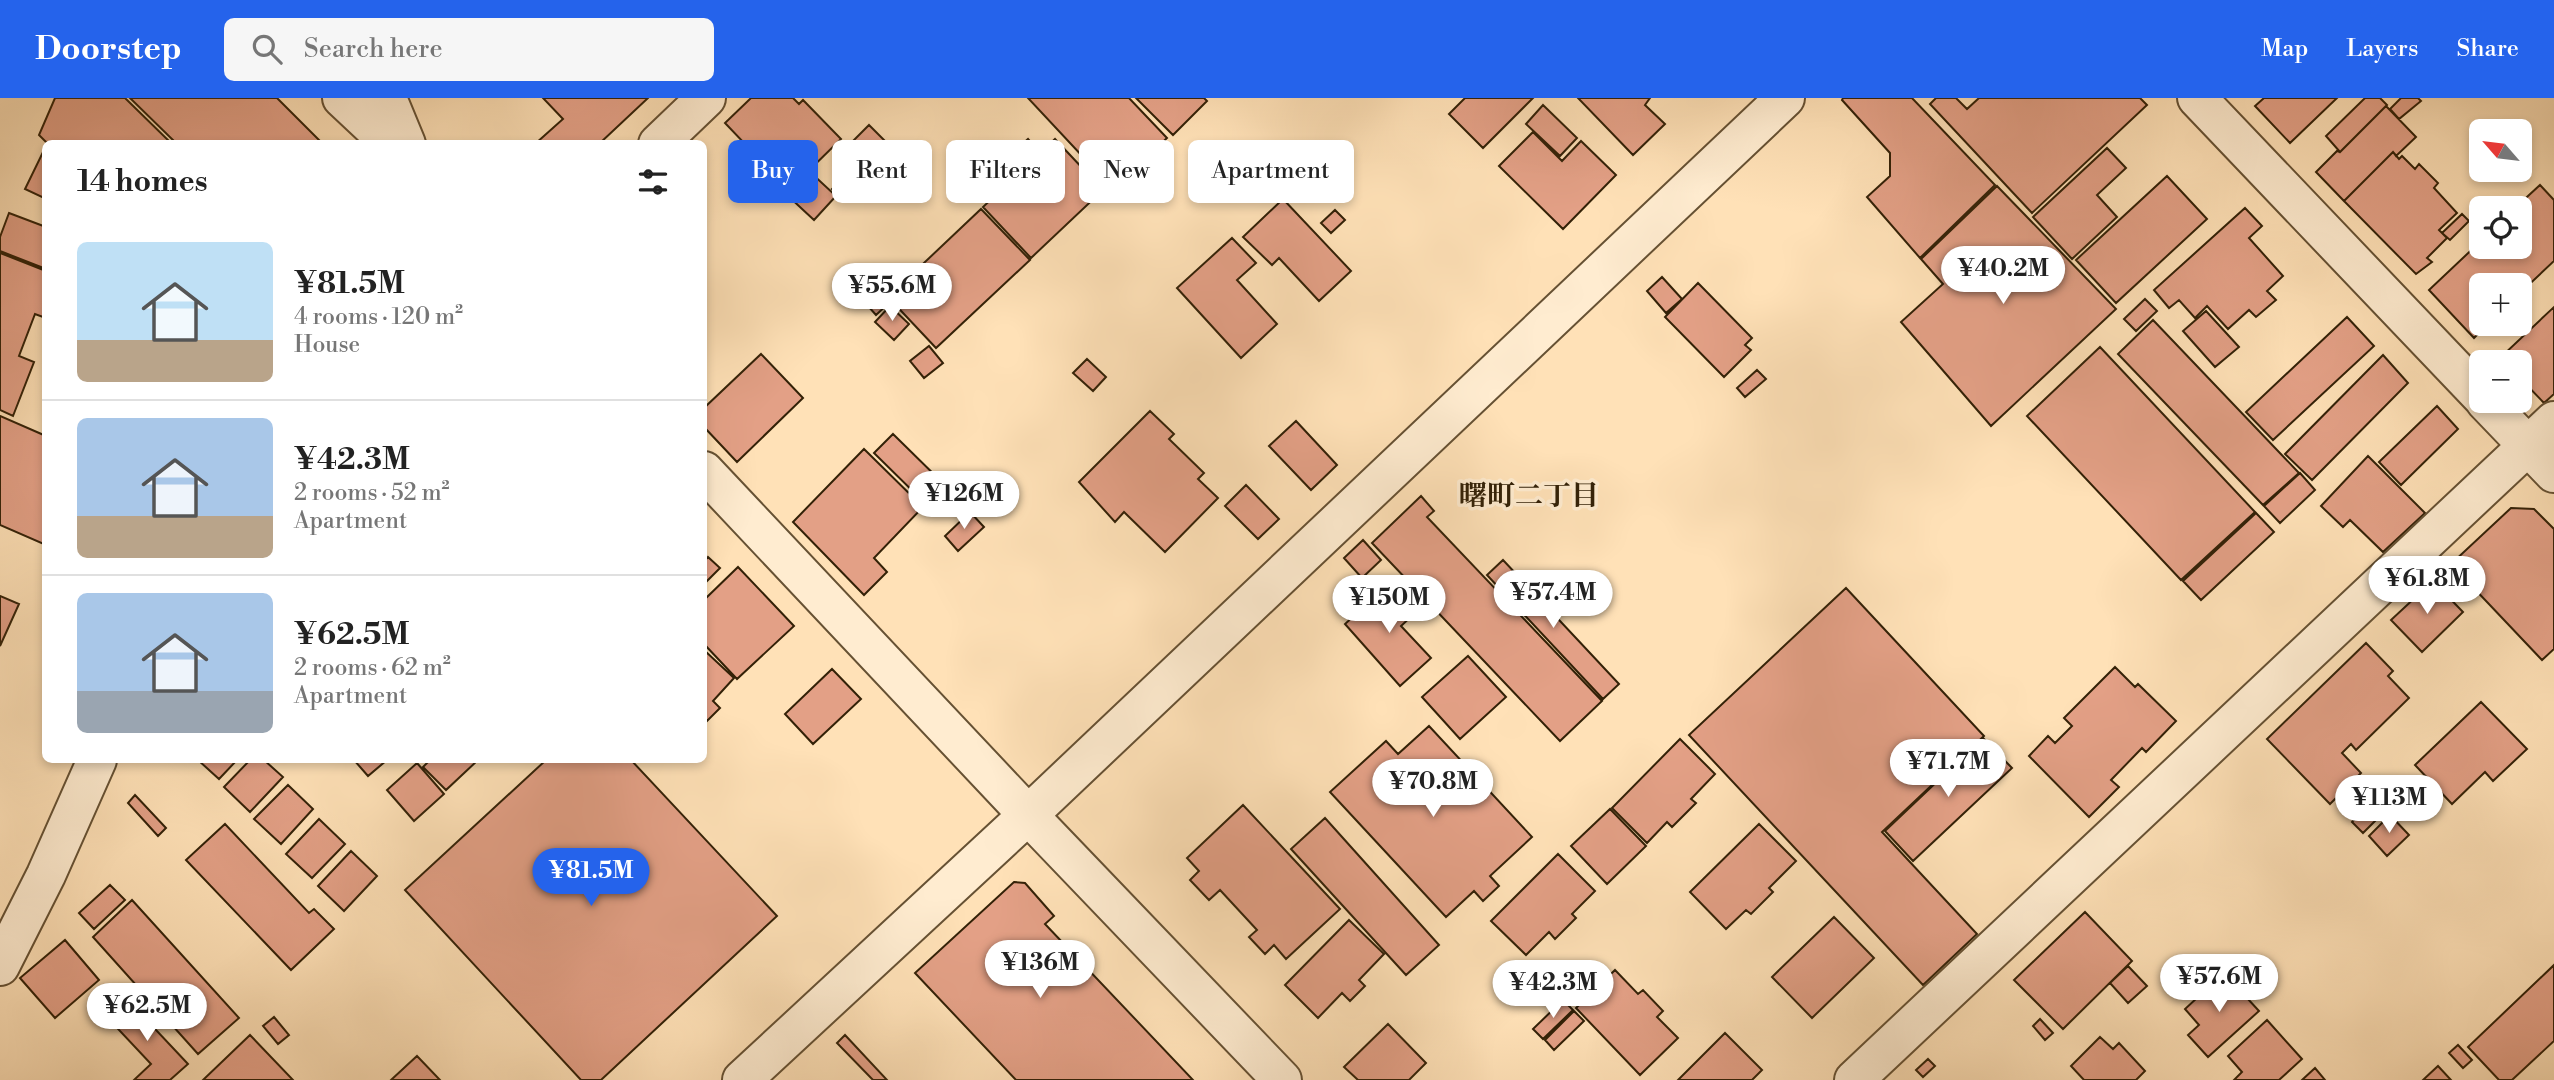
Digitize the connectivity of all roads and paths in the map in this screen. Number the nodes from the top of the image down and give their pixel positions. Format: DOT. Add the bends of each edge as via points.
graph roads {
  1 [pos="342,98"];
  2 [pos="387,98"];
  3 [pos="706,98"];
  4 [pos="1785,98"];
  5 [pos="2197,98"];
  6 [pos="387,140"];
  7 [pos="404,140"];
  8 [pos="662,140"];
  9 [pos="2469,384"];
  10 [pos="2507,413"];
  11 [pos="2541,433"];
  12 [pos="2554,473"];
  13 [pos="707,474"];
  14 [pos="96,763"];
  15 [pos="1028,815"];
  16 [pos="0,966"];
  17 [pos="742,1080"];
  18 [pos="1282,1080"];
  19 [pos="1854,1080"];
  1 -- 6 [label="street"];
  2 -- 7 [label="street"];
  3 -- 8 [label="street"];
  4 -- 15 [label="street"];
  5 -- 9 [label="street"];
  10 -- 11 [label="street"];
  11 -- 12 [label="street"];
  11 -- 19 [label="street"];
  13 -- 15 [label="street"];
  14 -- 16 [label="street"];
  15 -- 17 [label="street"];
  15 -- 18 [label="street"];
}
